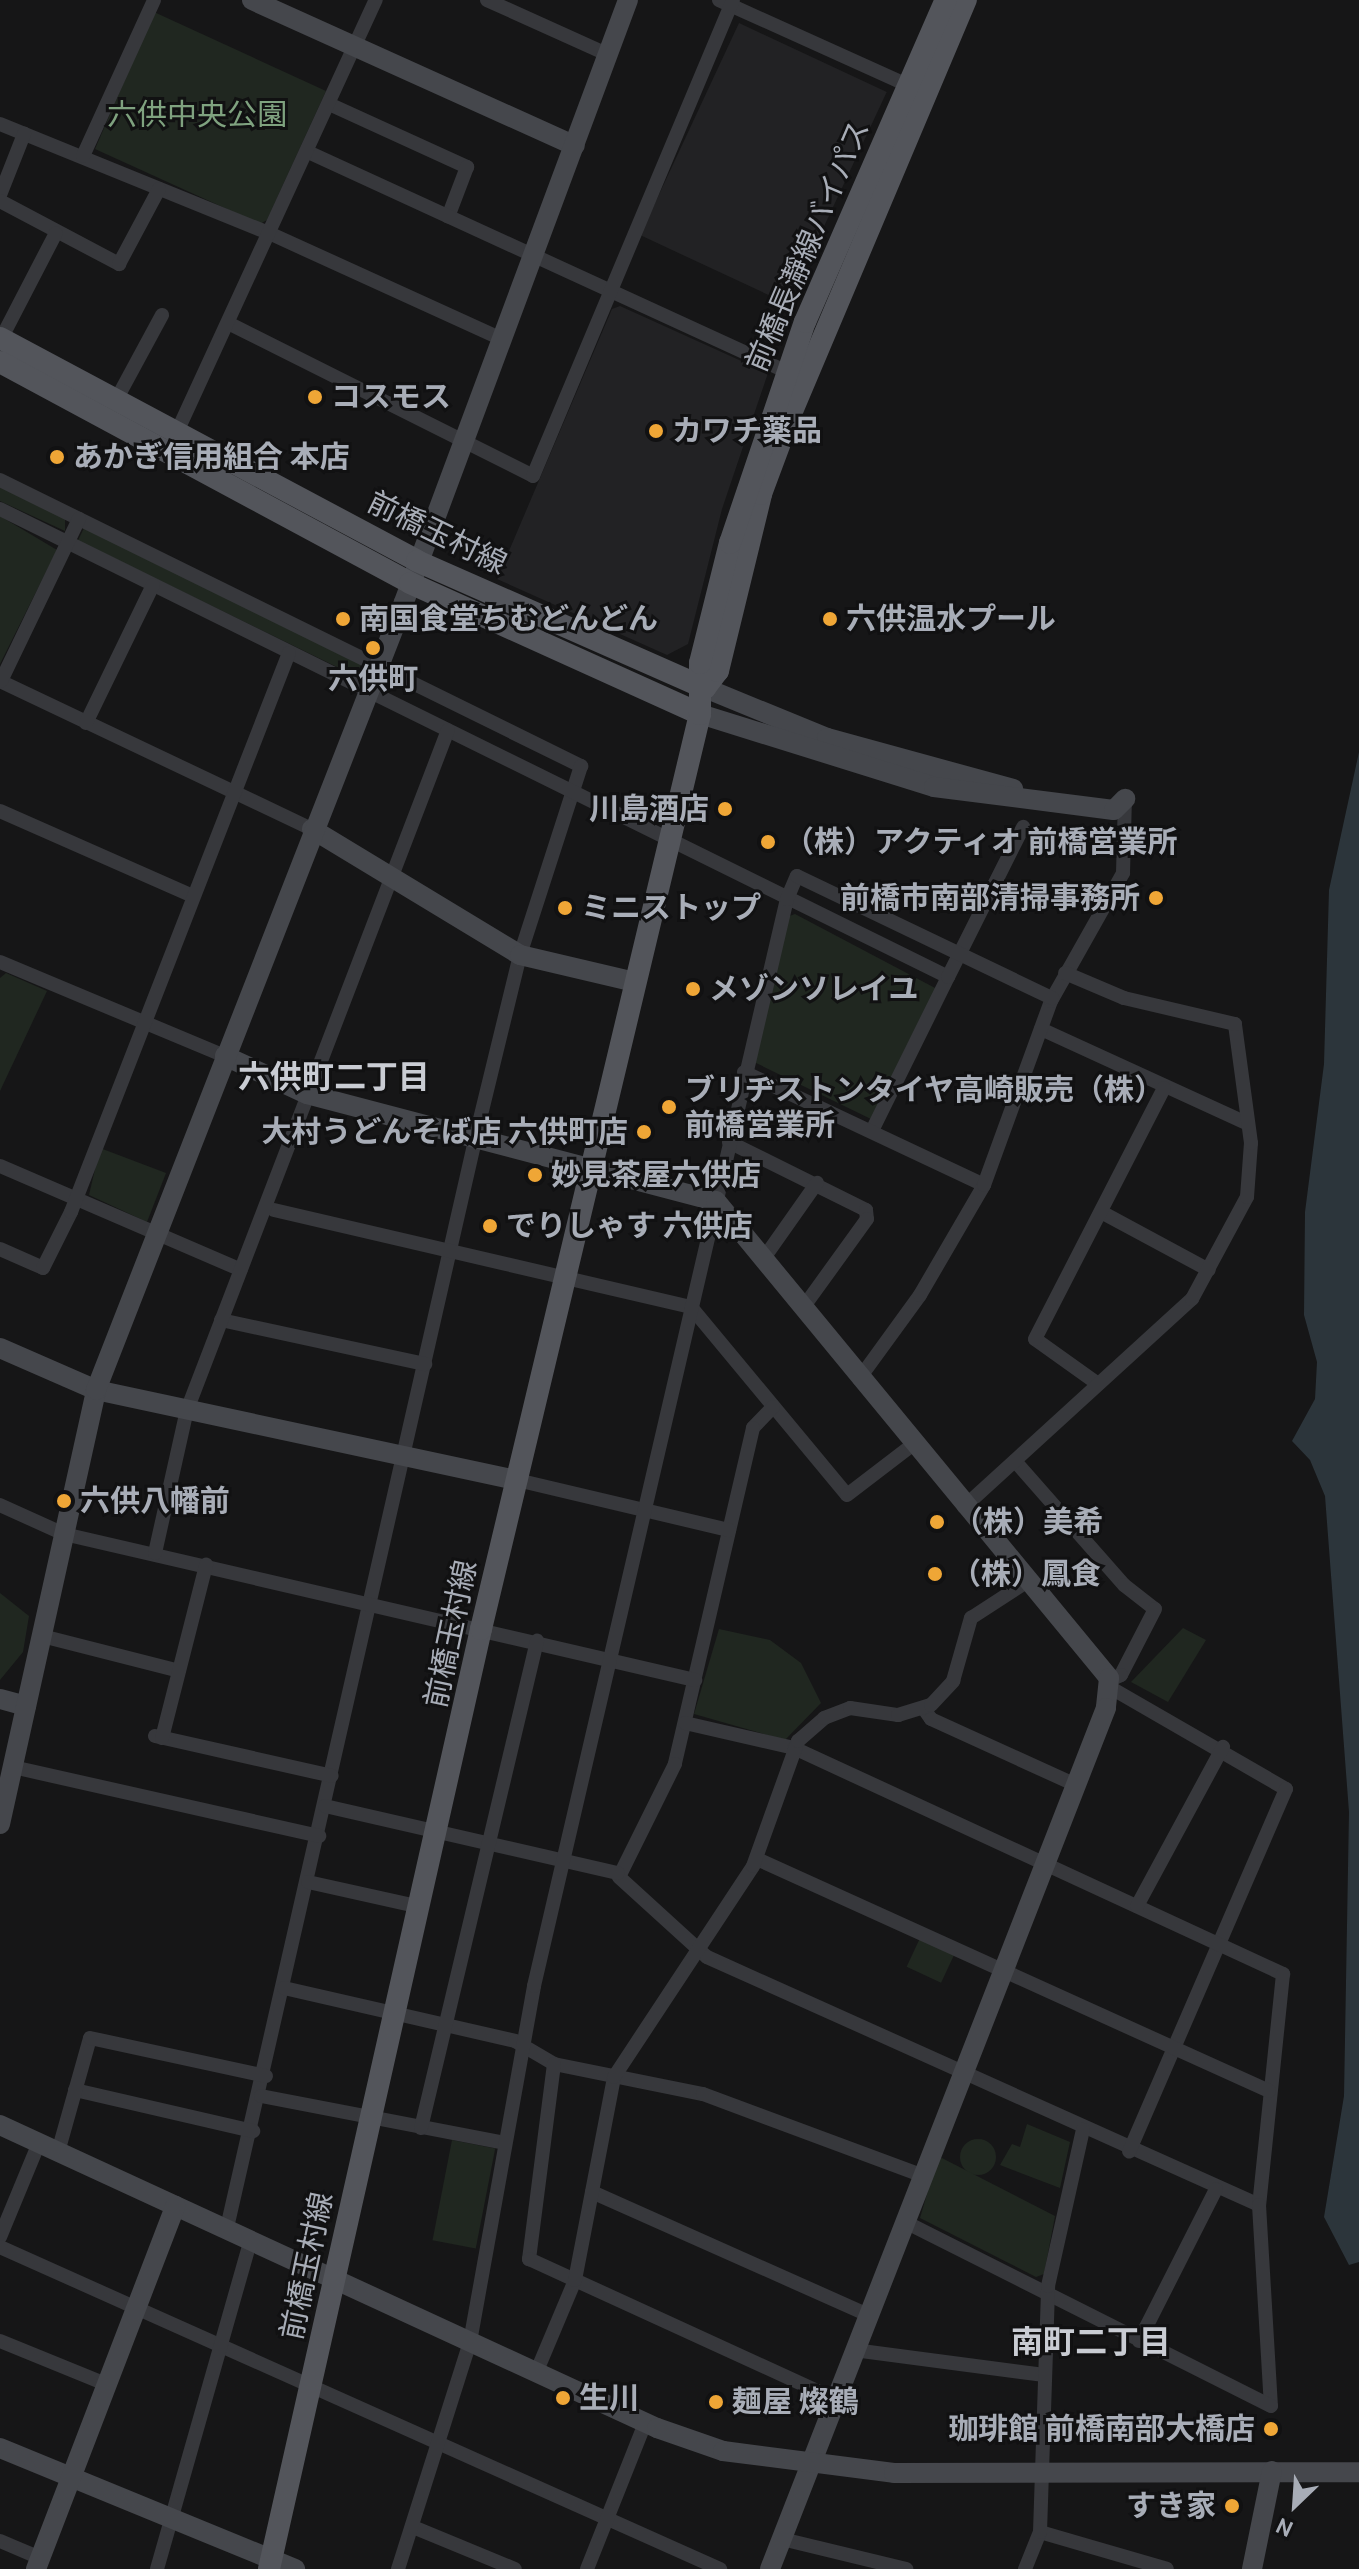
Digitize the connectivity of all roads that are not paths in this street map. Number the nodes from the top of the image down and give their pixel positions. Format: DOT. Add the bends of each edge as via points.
graph roads {
  1 [pos="154,0"];
  2 [pos="252,0"];
  3 [pos="376,0"];
  4 [pos="487,0"];
  5 [pos="628,0"];
  6 [pos="946,0"];
  7 [pos="966,0"];
  8 [pos="728,2"];
  9 [pos="356,46"];
  10 [pos="609,55"];
  11 [pos="917,90"];
  12 [pos="329,104"];
  13 [pos="0,124"];
  14 [pos="24,134"];
  15 [pos="575,146"];
  16 [pos="308,152"];
  17 [pos="83,156"];
  18 [pos="159,189"];
  19 [pos="0,198"];
  20 [pos="448,217"];
  21 [pos="56,233"];
  22 [pos="269,233"];
  23 [pos="535,256"];
  24 [pos="611,293"];
  25 [pos="162,315"];
  26 [pos="228,323"];
  27 [pos="1,338"];
  28 [pos="502,339"];
  29 [pos="0,362"];
  30 [pos="795,376"];
  31 [pos="115,402"];
  32 [pos="176,434"];
  33 [pos="462,446"];
  34 [pos="0,480"];
  35 [pos="0,509"];
  36 [pos="79,519"];
  37 [pos="68,542"];
  38 [pos="417,561"];
  39 [pos="410,583"];
  40 [pos="153,585"];
  41 [pos="289,653"];
  42 [pos="376,665"];
  43 [pos="0,681"];
  44 [pos="705,688"];
  45 [pos="366,689"];
  46 [pos="700,714"];
  47 [pos="86,723"];
  48 [pos="448,730"];
  49 [pos="234,790"];
  50 [pos="572,791"];
  51 [pos="1125,799"];
  52 [pos="0,811"];
  53 [pos="1023,827"];
  54 [pos="312,829"];
  55 [pos="669,842"];
  56 [pos="392,877"];
  57 [pos="193,896"];
  58 [pos="787,899"];
  59 [pos="961,954"];
  60 [pos="520,955"];
  61 [pos="0,962"];
  62 [pos="1065,973"];
  63 [pos="948,977"];
  64 [pos="635,982"];
  65 [pos="1052,998"];
  66 [pos="141,1025"];
  67 [pos="1041,1029"];
  68 [pos="225,1056"];
  69 [pos="744,1072"];
  70 [pos="1164,1088"];
  71 [pos="307,1094"];
  72 [pos="1246,1123"];
  73 [pos="872,1131"];
  74 [pos="476,1136"];
  75 [pos="729,1142"];
  76 [pos="0,1166"];
  77 [pos="591,1167"];
  78 [pos="817,1183"];
  79 [pos="984,1185"];
  80 [pos="76,1200"];
  81 [pos="716,1201"];
  82 [pos="274,1210"];
  83 [pos="1103,1213"];
  84 [pos="155,1237"];
  85 [pos="0,1249"];
  86 [pos="452,1250"];
  87 [pos="764,1258"];
  88 [pos="241,1270"];
  89 [pos="1209,1270"];
  90 [pos="566,1277"];
  91 [pos="691,1307"];
  92 [pos="802,1309"];
  93 [pos="221,1320"];
  94 [pos="0,1349"];
  95 [pos="425,1364"];
  96 [pos="859,1379"];
  97 [pos="1098,1384"];
  98 [pos="96,1390"];
  99 [pos="773,1407"];
  100 [pos="187,1410"];
  101 [pos="911,1446"];
  102 [pos="403,1454"];
  103 [pos="1015,1461"];
  104 [pos="517,1480"];
  105 [pos="0,1505"];
  106 [pos="964,1507"];
  107 [pos="645,1512"];
  108 [pos="729,1530"];
  109 [pos="64,1534"];
  110 [pos="155,1553"];
  111 [pos="206,1565"];
  112 [pos="1028,1581"];
  113 [pos="371,1603"];
  114 [pos="481,1629"];
  115 [pos="42,1636"];
  116 [pos="537,1641"];
  117 [pos="614,1658"];
  118 [pos="179,1671"];
  119 [pos="695,1680"];
  120 [pos="1110,1684"];
  121 [pos="0,1699"];
  122 [pos="26,1706"];
  123 [pos="924,1709"];
  124 [pos="685,1723"];
  125 [pos="1223,1747"];
  126 [pos="794,1748"];
  127 [pos="13,1767"];
  128 [pos="332,1776"];
  129 [pos="1076,1785"];
  130 [pos="325,1806"];
  131 [pos="0,1824"];
  132 [pos="438,1833"];
  133 [pos="319,1836"];
  134 [pos="488,1844"];
  135 [pos="757,1859"];
  136 [pos="564,1862"];
  137 [pos="1045,1864"];
  138 [pos="617,1873"];
  139 [pos="308,1882"];
  140 [pos="1137,1906"];
  141 [pos="421,1907"];
  142 [pos="1219,1943"];
  143 [pos="699,1952"];
  144 [pos="1003,1972"];
  145 [pos="284,1988"];
  146 [pos="396,2012"];
  147 [pos="446,2023"];
  148 [pos="522,2044"];
  149 [pos="1173,2050"];
  150 [pos="554,2064"];
  151 [pos="963,2075"];
  152 [pos="266,2076"];
  153 [pos="614,2077"];
  154 [pos="75,2090"];
  155 [pos="1269,2091"];
  156 [pos="261,2096"];
  157 [pos="370,2117"];
  158 [pos="0,2125"];
  159 [pos="421,2128"];
  160 [pos="1083,2130"];
  161 [pos="253,2131"];
  162 [pos="505,2143"];
  163 [pos="48,2147"];
  164 [pos="1129,2151"];
  165 [pos="923,2176"];
  166 [pos="1216,2189"];
  167 [pos="592,2192"];
  168 [pos="1259,2205"];
  169 [pos="175,2206"];
  170 [pos="905,2222"];
  171 [pos="227,2228"];
  172 [pos="0,2237"];
  173 [pos="251,2240"];
  174 [pos="0,2247"];
  175 [pos="335,2276"];
  176 [pos="575,2280"];
  177 [pos="1048,2294"];
  178 [pos="134,2310"];
  179 [pos="868,2315"];
  180 [pos="0,2341"];
  181 [pos="1139,2341"];
  182 [pos="470,2342"];
  183 [pos="219,2345"];
  184 [pos="854,2350"];
  185 [pos="536,2373"];
  186 [pos="1044,2375"];
  187 [pos="106,2384"];
  188 [pos="311,2388"];
  189 [pos="835,2399"];
  190 [pos="645,2423"];
  191 [pos="437,2447"];
  192 [pos="0,2448"];
  193 [pos="810,2467"];
  194 [pos="1272,2471"];
  195 [pos="1040,2472"];
  196 [pos="1359,2472"];
  197 [pos="70,2477"];
  198 [pos="169,2517"];
  199 [pos="606,2520"];
  200 [pos="413,2527"];
  201 [pos="1040,2532"];
  202 [pos="782,2539"];
  203 [pos="0,2541"];
  204 [pos="38,2563"];
  205 [pos="270,2564"];
  206 [pos="902,2568"];
  207 [pos="157,2569"];
  208 [pos="295,2569"];
  209 [pos="398,2569"];
  210 [pos="515,2569"];
  211 [pos="587,2569"];
  212 [pos="720,2569"];
  213 [pos="770,2569"];
  214 [pos="1025,2569"];
  215 [pos="1167,2569"];
  216 [pos="1252,2569"];
  1 -- 17 [label="street"];
  2 -- 9 [label="street"];
  3 -- 9 [label="street"];
  4 -- 10 [label="street"];
  5 -- 10 [label="street"];
  6 -- 11 [label="main road, 前橋長瀞線バイパス"];
  7 -- 11 [label="main road, 前橋長瀞線バイパス"];
  8 -- 11 [label="street"];
  8 -- 24 [label="street"];
  9 -- 12 [label="street"];
  9 -- 15 [label="street"];
  10 -- 15 [label="street"];
  11 -- 30 [label="main road, 前橋長瀞線バイパス"];
  12 -- 16 [label="street"];
  12 -- 20 [label="street" via="467,167"];
  13 -- 14 [label="street"];
  14 -- 17 [label="street"];
  14 -- 19 [label="street"];
  15 -- 23 [label="street"];
  16 -- 20 [label="street"];
  16 -- 22 [label="street"];
  17 -- 18 [label="street"];
  18 -- 21 [label="street" via="122,263"];
  18 -- 22 [label="street"];
  19 -- 21 [label="street"];
  20 -- 23 [label="street"];
  21 -- 27 [label="street"];
  22 -- 26 [label="street"];
  22 -- 28 [label="street"];
  23 -- 24 [label="street"];
  23 -- 28 [label="street"];
  24 -- 30 [label="street"];
  24 -- 33 [label="street" via="533,476"];
  25 -- 31 [label="street"];
  26 -- 32 [label="street"];
  26 -- 33 [label="street"];
  27 -- 31 [label="main road, 前橋玉村線"];
  28 -- 33 [label="street"];
  29 -- 39 [label="main road, 前橋玉村線"];
  30 -- 44 [label="main road, 前橋長瀞線バイパス" via="718,671"];
  31 -- 32 [label="main road, 前橋玉村線"];
  32 -- 38 [label="main road, 前橋玉村線"];
  33 -- 38 [label="street"];
  34 -- 36 [label="street"];
  35 -- 37 [label="street"];
  36 -- 37 [label="street"];
  36 -- 42 [label="street"];
  37 -- 40 [label="street"];
  37 -- 43 [label="street"];
  38 -- 39 [label="street"];
  38 -- 44 [label="main road, 前橋玉村線"];
  39 -- 42 [label="street"];
  39 -- 46 [label="main road, 前橋玉村線"];
  40 -- 41 [label="street"];
  40 -- 47 [label="street"];
  41 -- 45 [label="street"];
  41 -- 49 [label="street"];
  42 -- 45 [label="street"];
  42 -- 50 [label="street" via="581,766"];
  43 -- 47 [label="street"];
  44 -- 46 [label="main road, 前橋玉村線"];
  44 -- 51 [label="street" via="795,727 945,773 1027,792"];
  45 -- 48 [label="street"];
  45 -- 54 [label="street"];
  46 -- 51 [label="street" via="934,787 1114,810"];
  46 -- 55 [label="main road, 前橋玉村線"];
  47 -- 49 [label="street"];
  48 -- 50 [label="street"];
  48 -- 56 [label="street"];
  49 -- 54 [label="street"];
  49 -- 57 [label="street"];
  50 -- 55 [label="street"];
  50 -- 60 [label="street"];
  51 -- 62 [label="street" via="1123,873"];
  52 -- 57 [label="street"];
  53 -- 59 [label="street"];
  54 -- 56 [label="street"];
  54 -- 68 [label="street"];
  55 -- 58 [label="street"];
  55 -- 64 [label="main road, 前橋玉村線"];
  56 -- 60 [label="street"];
  56 -- 71 [label="street"];
  57 -- 66 [label="street"];
  58 -- 59 [label="street" via="797,876"];
  58 -- 63 [label="street"];
  58 -- 69 [label="street"];
  59 -- 63 [label="street"];
  59 -- 65 [label="street"];
  60 -- 64 [label="street"];
  60 -- 74 [label="street"];
  61 -- 66 [label="street"];
  62 -- 65 [label="street"];
  62 -- 72 [label="street" via="1124,998 1235,1024"];
  63 -- 73 [label="street"];
  64 -- 77 [label="main road, 前橋玉村線"];
  65 -- 67 [label="street"];
  66 -- 68 [label="street"];
  66 -- 80 [label="street"];
  67 -- 70 [label="street"];
  67 -- 79 [label="street"];
  68 -- 71 [label="street"];
  68 -- 84 [label="street"];
  69 -- 73 [label="street"];
  69 -- 75 [label="street"];
  70 -- 72 [label="street"];
  70 -- 83 [label="street"];
  71 -- 74 [label="street"];
  71 -- 88 [label="street"];
  72 -- 89 [label="street" via="1247,1197"];
  73 -- 79 [label="street"];
  74 -- 77 [label="street"];
  74 -- 86 [label="street"];
  75 -- 78 [label="street"];
  75 -- 81 [label="street"];
  76 -- 80 [label="street"];
  77 -- 81 [label="street"];
  77 -- 90 [label="main road, 前橋玉村線"];
  78 -- 87 [label="street"];
  78 -- 92 [label="street" via="868,1214"];
  79 -- 96 [label="street" via="920,1295"];
  80 -- 84 [label="street"];
  80 -- 85 [label="street" via="43,1268"];
  81 -- 87 [label="street"];
  81 -- 91 [label="street"];
  82 -- 86 [label="street"];
  83 -- 89 [label="street"];
  83 -- 97 [label="street" via="1035,1339"];
  84 -- 88 [label="street"];
  84 -- 98 [label="street"];
  86 -- 90 [label="street"];
  86 -- 95 [label="street"];
  87 -- 92 [label="street"];
  88 -- 93 [label="street"];
  89 -- 97 [label="street" via="1192,1299"];
  90 -- 91 [label="street"];
  90 -- 104 [label="main road, 前橋玉村線"];
  91 -- 99 [label="street"];
  91 -- 107 [label="street"];
  92 -- 96 [label="street"];
  93 -- 95 [label="street"];
  93 -- 100 [label="street"];
  94 -- 98 [label="street"];
  95 -- 102 [label="street"];
  96 -- 101 [label="street"];
  97 -- 103 [label="street"];
  98 -- 100 [label="street"];
  98 -- 109 [label="street"];
  99 -- 101 [label="street" via="847,1495"];
  99 -- 108 [label="street" via="753,1428"];
  100 -- 102 [label="street"];
  100 -- 110 [label="street"];
  101 -- 106 [label="street"];
  102 -- 104 [label="street"];
  102 -- 113 [label="street"];
  103 -- 106 [label="street"];
  103 -- 120 [label="street" via="1118,1579 1155,1609 1121,1675"];
  104 -- 107 [label="street"];
  104 -- 114 [label="main road, 前橋玉村線"];
  105 -- 109 [label="street"];
  106 -- 112 [label="street"];
  107 -- 108 [label="street"];
  107 -- 117 [label="street"];
  108 -- 119 [label="street"];
  109 -- 110 [label="street"];
  109 -- 115 [label="street"];
  110 -- 111 [label="street"];
  111 -- 113 [label="street"];
  111 -- 118 [label="street"];
  112 -- 120 [label="street"];
  112 -- 123 [label="street" via="971,1618 952,1684"];
  113 -- 114 [label="street"];
  113 -- 128 [label="street"];
  114 -- 116 [label="street"];
  114 -- 132 [label="main road, 前橋玉村線"];
  115 -- 118 [label="street"];
  115 -- 122 [label="street"];
  116 -- 117 [label="street"];
  116 -- 134 [label="street"];
  117 -- 119 [label="street"];
  117 -- 136 [label="street"];
  118 -- 128 [label="street" via="158,1737"];
  119 -- 124 [label="street"];
  120 -- 125 [label="street"];
  120 -- 129 [label="street"];
  121 -- 122 [label="street"];
  122 -- 127 [label="street"];
  123 -- 126 [label="street" via="830,1714"];
  123 -- 129 [label="street" via="931,1719"];
  124 -- 126 [label="street"];
  124 -- 138 [label="street" via="667,1783"];
  125 -- 140 [label="street"];
  125 -- 142 [label="street" via="1286,1789"];
  126 -- 135 [label="street"];
  126 -- 137 [label="street"];
  127 -- 131 [label="street"];
  127 -- 133 [label="street"];
  128 -- 130 [label="street"];
  129 -- 137 [label="street"];
  130 -- 132 [label="street"];
  130 -- 133 [label="street"];
  132 -- 134 [label="street"];
  132 -- 141 [label="main road, 前橋玉村線"];
  133 -- 139 [label="street"];
  134 -- 136 [label="street"];
  134 -- 147 [label="street"];
  135 -- 143 [label="street"];
  135 -- 144 [label="street"];
  136 -- 138 [label="street"];
  136 -- 148 [label="street"];
  137 -- 140 [label="street"];
  137 -- 144 [label="street"];
  138 -- 143 [label="street"];
  139 -- 141 [label="street"];
  139 -- 145 [label="street"];
  140 -- 142 [label="street"];
  141 -- 146 [label="main road, 前橋玉村線"];
  142 -- 149 [label="street"];
  142 -- 155 [label="street" via="1283,1974"];
  143 -- 151 [label="street"];
  143 -- 153 [label="street"];
  144 -- 149 [label="street"];
  144 -- 151 [label="street"];
  145 -- 146 [label="street"];
  145 -- 152 [label="street"];
  146 -- 147 [label="street"];
  146 -- 157 [label="main road, 前橋玉村線"];
  147 -- 148 [label="street"];
  147 -- 159 [label="street"];
  148 -- 150 [label="street"];
  148 -- 162 [label="street"];
  149 -- 155 [label="street"];
  149 -- 164 [label="street"];
  150 -- 153 [label="street"];
  150 -- 176 [label="street" via="526,2252"];
  151 -- 160 [label="street"];
  151 -- 165 [label="street"];
  152 -- 154 [label="street" via="94,2037"];
  152 -- 156 [label="street"];
  153 -- 165 [label="street" via="703,2094"];
  153 -- 167 [label="street"];
  154 -- 161 [label="street"];
  154 -- 163 [label="street"];
  155 -- 168 [label="street"];
  156 -- 157 [label="street"];
  156 -- 161 [label="street"];
  157 -- 159 [label="street"];
  157 -- 175 [label="main road, 前橋玉村線"];
  158 -- 163 [label="street"];
  159 -- 162 [label="street"];
  160 -- 164 [label="street"];
  160 -- 177 [label="street"];
  161 -- 171 [label="street"];
  162 -- 182 [label="street"];
  163 -- 169 [label="street"];
  163 -- 172 [label="street"];
  164 -- 166 [label="street"];
  165 -- 170 [label="street"];
  166 -- 168 [label="street"];
  166 -- 181 [label="street"];
  167 -- 176 [label="street"];
  167 -- 179 [label="street"];
  168 -- 181 [label="street" via="1271,2406"];
  169 -- 171 [label="street"];
  169 -- 178 [label="street"];
  170 -- 177 [label="street"];
  170 -- 179 [label="street"];
  171 -- 173 [label="street"];
  173 -- 175 [label="street"];
  173 -- 183 [label="street"];
  174 -- 178 [label="street"];
  175 -- 182 [label="street"];
  175 -- 188 [label="main road, 前橋玉村線"];
  176 -- 185 [label="street"];
  176 -- 189 [label="street"];
  177 -- 181 [label="street"];
  177 -- 186 [label="street"];
  178 -- 183 [label="street"];
  178 -- 187 [label="street"];
  179 -- 184 [label="street"];
  180 -- 187 [label="street"];
  182 -- 185 [label="street"];
  182 -- 191 [label="street"];
  183 -- 188 [label="street"];
  183 -- 198 [label="street"];
  184 -- 186 [label="street"];
  184 -- 189 [label="street"];
  185 -- 190 [label="street"];
  186 -- 195 [label="street"];
  187 -- 197 [label="street"];
  188 -- 191 [label="street"];
  188 -- 205 [label="main road, 前橋玉村線"];
  189 -- 193 [label="street"];
  190 -- 193 [label="street" via="723,2451"];
  190 -- 199 [label="street"];
  191 -- 199 [label="street"];
  191 -- 200 [label="street"];
  192 -- 197 [label="street"];
  193 -- 195 [label="street"];
  193 -- 202 [label="street"];
  194 -- 195 [label="street"];
  194 -- 196 [label="street"];
  194 -- 216 [label="street"];
  195 -- 201 [label="street"];
  197 -- 198 [label="street"];
  197 -- 204 [label="street"];
  198 -- 205 [label="street"];
  198 -- 207 [label="street"];
  199 -- 211 [label="street"];
  199 -- 212 [label="street"];
  200 -- 209 [label="street"];
  200 -- 210 [label="street"];
  201 -- 214 [label="street"];
  201 -- 215 [label="street"];
  202 -- 206 [label="street"];
  202 -- 213 [label="street"];
  203 -- 204 [label="street"];
  205 -- 208 [label="street"];
}
